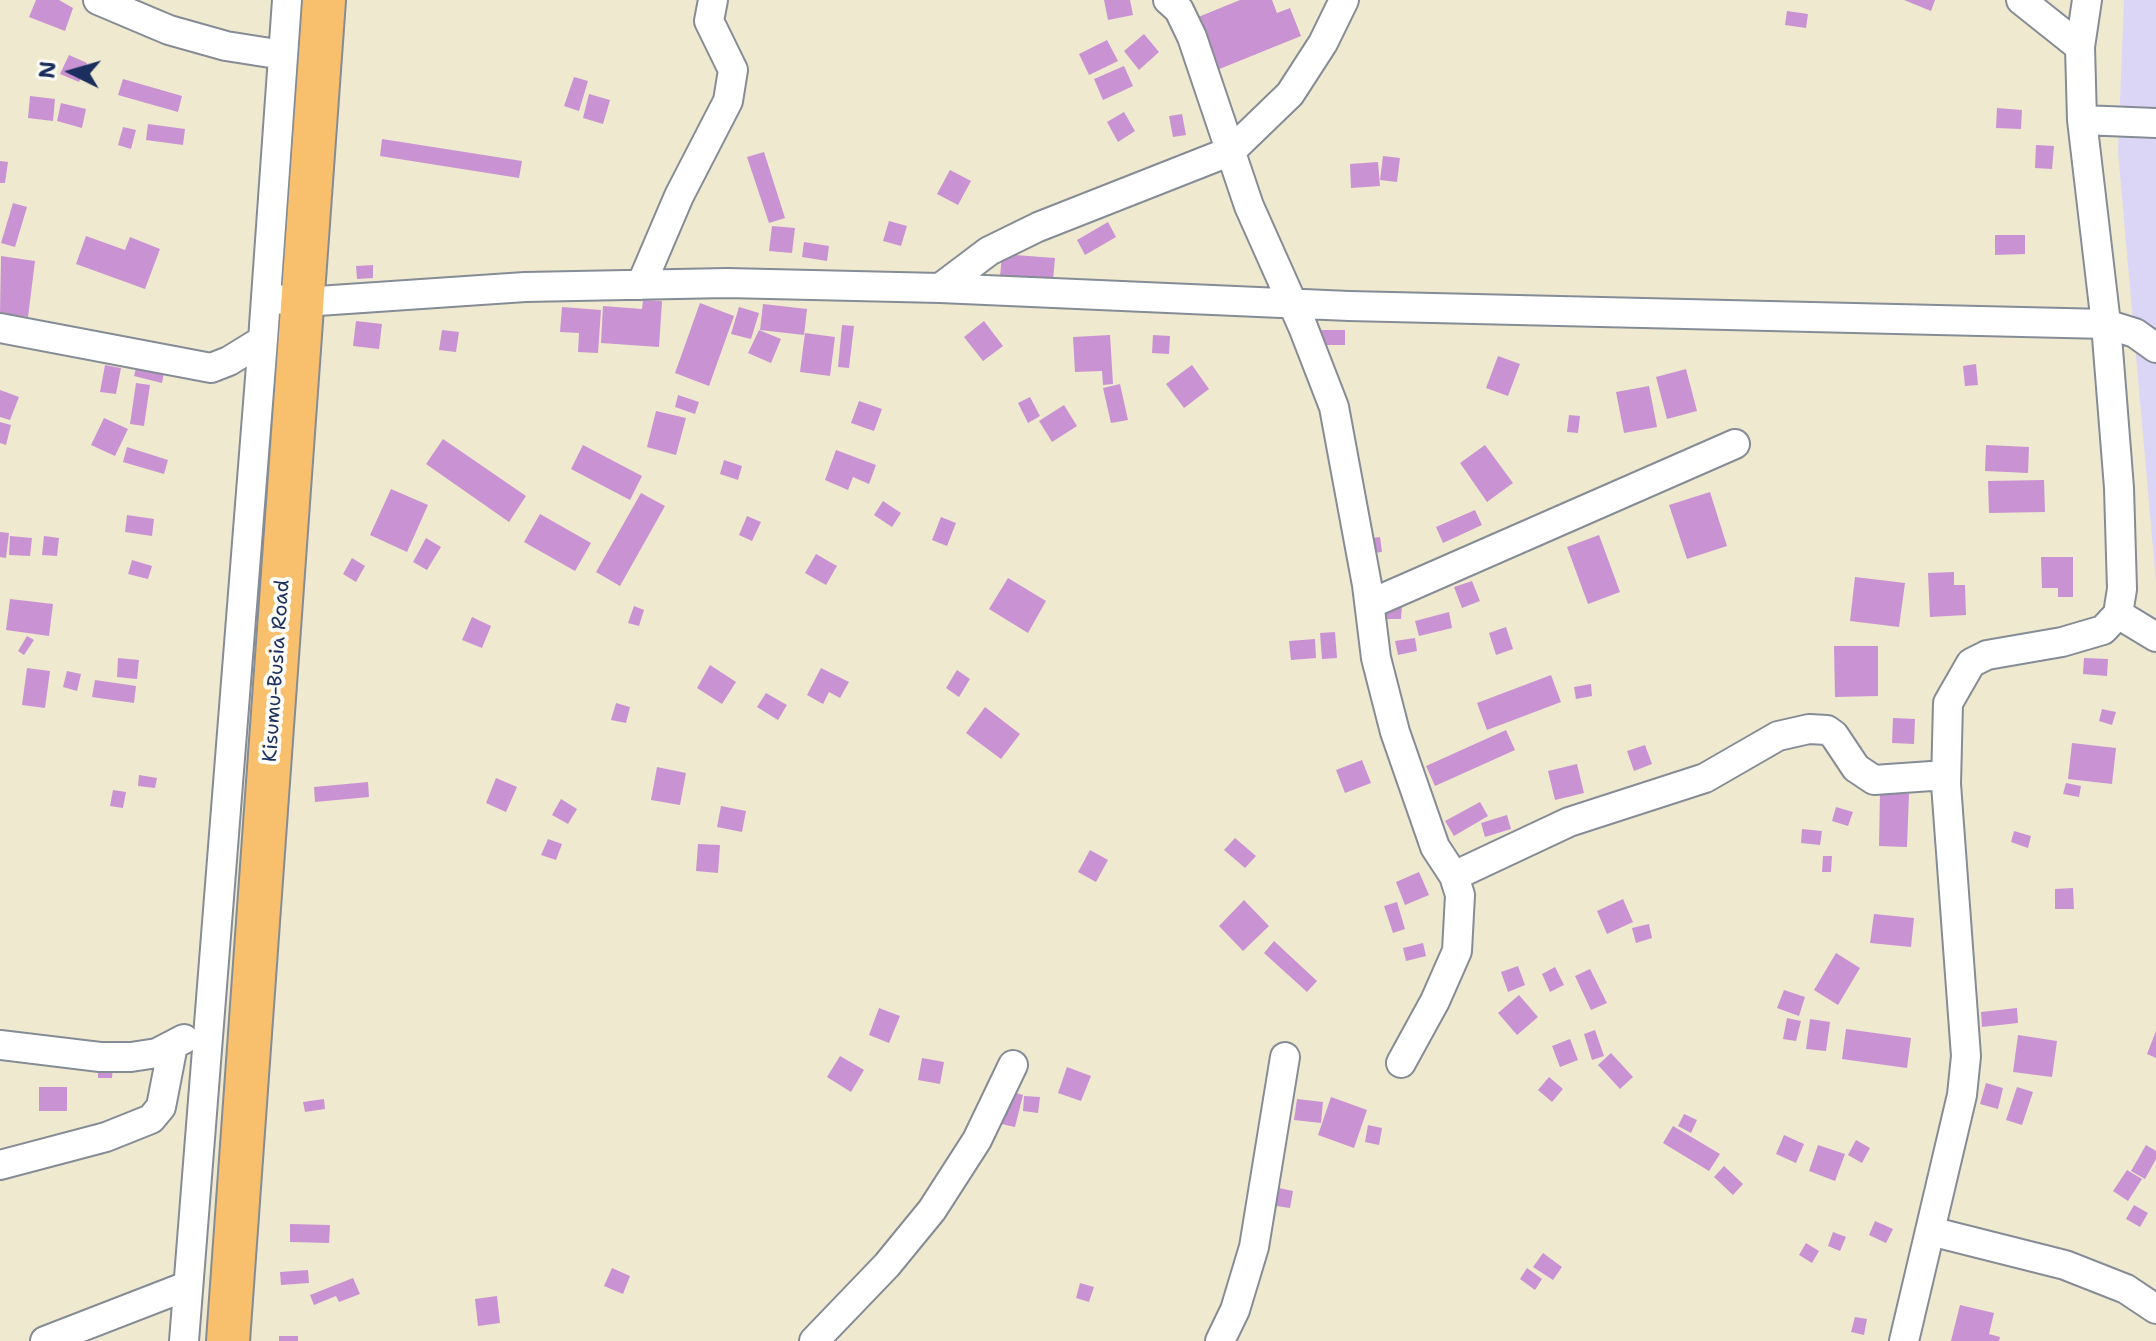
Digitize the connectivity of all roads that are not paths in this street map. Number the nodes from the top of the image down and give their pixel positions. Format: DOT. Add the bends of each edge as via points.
graph roads {
  1 [pos="98,0"];
  2 [pos="287,0"];
  3 [pos="324,0"];
  4 [pos="713,0"];
  5 [pos="1344,0"];
  6 [pos="2021,0"];
  7 [pos="2087,0"];
  8 [pos="1182,3"];
  9 [pos="2080,47"];
  10 [pos="283,55"];
  11 [pos="2082,120"];
  12 [pos="2156,123"];
  13 [pos="1231,151"];
  14 [pos="641,285"];
  15 [pos="940,288"];
  16 [pos="285,300"];
  17 [pos="1292,304"];
  18 [pos="2106,324"];
  19 [pos="0,328"];
  20 [pos="263,340"];
  21 [pos="2156,348"];
  22 [pos="1735,444"];
  23 [pos="1370,604"];
  24 [pos="2118,614"];
  25 [pos="2156,637"];
  26 [pos="1946,775"];
  27 [pos="1454,876"];
  28 [pos="206,1027"];
  29 [pos="0,1045"];
  30 [pos="173,1045"];
  31 [pos="1285,1057"];
  32 [pos="1401,1063"];
  33 [pos="1013,1065"];
  34 [pos="0,1165"];
  35 [pos="1930,1231"];
  36 [pos="187,1286"];
  37 [pos="2156,1309"];
  38 [pos="45,1341"];
  39 [pos="184,1341"];
  40 [pos="228,1341"];
  41 [pos="814,1341"];
  42 [pos="1220,1341"];
  43 [pos="1904,1341"];
  1 -- 10 [label="street" via="169,30"];
  2 -- 10 [label="street"];
  3 -- 16 [label="highway, Kisumu-Busia Road"];
  4 -- 14 [label="street" via="709,21 733,70 728,101"];
  5 -- 13 [label="street" via="1290,94"];
  6 -- 9 [label="street"];
  7 -- 9 [label="street"];
  8 -- 13 [label="street"];
  9 -- 11 [label="street"];
  10 -- 16 [label="street"];
  11 -- 12 [label="street"];
  11 -- 18 [label="street"];
  13 -- 15 [label="street" via="1038,227 989,251"];
  13 -- 17 [label="street"];
  14 -- 15 [label="street"];
  14 -- 16 [label="street"];
  15 -- 17 [label="street"];
  16 -- 20 [label="street"];
  16 -- 40 [label="highway, Kisumu-Busia Road"];
  17 -- 18 [label="street"];
  17 -- 23 [label="street" via="1334,407"];
  18 -- 21 [label="street" via="2135,333"];
  18 -- 24 [label="street" via="2119,488"];
  19 -- 20 [label="street" via="211,368"];
  20 -- 28 [label="street"];
  22 -- 23 [label="street"];
  23 -- 27 [label="street" via="1376,658 1395,732 1435,847"];
  24 -- 25 [label="street"];
  24 -- 26 [label="street" via="2103,630 1971,663 1948,703"];
  26 -- 27 [label="street" via="1874,780 1856,768 1834,735 1809,729 1778,736 1705,778 1569,822"];
  26 -- 35 [label="street" via="1966,1056"];
  27 -- 32 [label="street" via="1460,895 1457,951"];
  28 -- 30 [label="street"];
  28 -- 36 [label="street"];
  29 -- 30 [label="street" via="100,1057 144,1055"];
  30 -- 34 [label="street" via="161,1107 151,1119 106,1137"];
  31 -- 42 [label="street" via="1254,1247"];
  33 -- 41 [label="street" via="977,1140 932,1210"];
  35 -- 37 [label="street" via="2065,1265 2126,1289"];
  35 -- 43 [label="street"];
  36 -- 38 [label="street"];
  36 -- 39 [label="street"];
}
